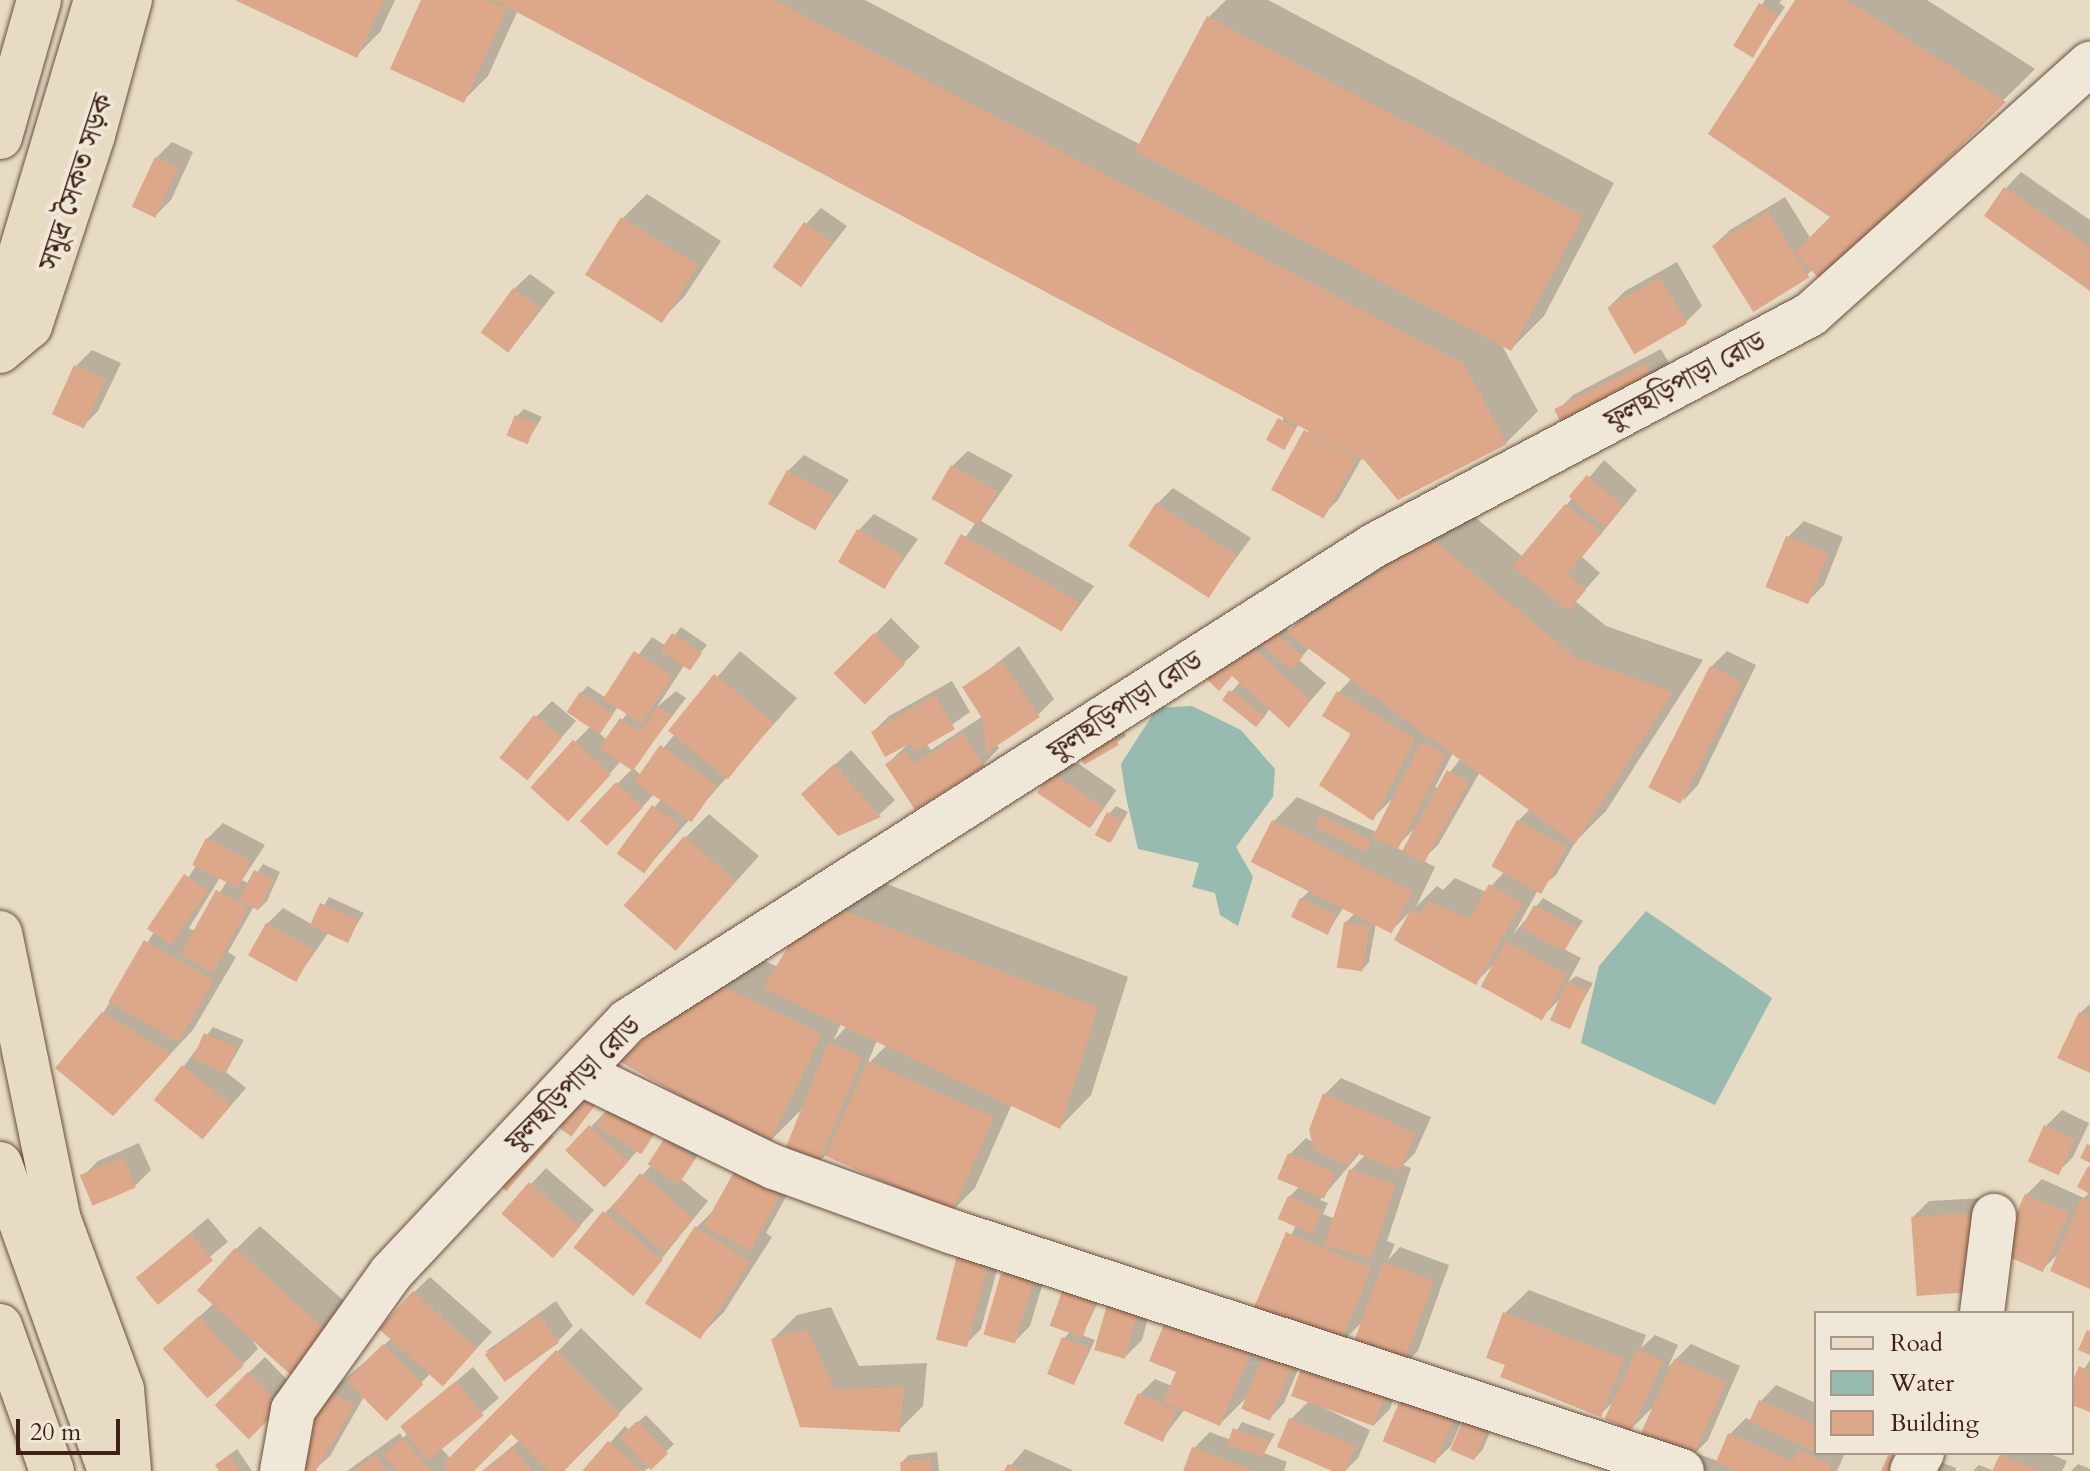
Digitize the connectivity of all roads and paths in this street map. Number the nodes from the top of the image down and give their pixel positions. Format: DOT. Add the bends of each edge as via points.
graph roads {
  1 [pos="39,0"];
  2 [pos="96,0"];
  3 [pos="130,0"];
  4 [pos="2090,64"];
  5 [pos="0,137"];
  6 [pos="0,322"];
  7 [pos="0,351"];
  8 [pos="0,933"];
  9 [pos="580,1073"];
  10 [pos="0,1164"];
  11 [pos="1994,1216"];
  12 [pos="1982,1311"];
  13 [pos="0,1326"];
  14 [pos="52,1471"];
  15 [pos="110,1471"];
  16 [pos="129,1471"];
  17 [pos="282,1471"];
  18 [pos="1682,1471"];
  1 -- 5 [label="main road"];
  2 -- 6 [label="main road"];
  3 -- 7 [label="main road, সমুদ্র সৈকত সড়ক" via="93,135 30,326"];
  4 -- 9 [label="street, ফুলছড়িপাড়া রোড" via="1811,314 1375,545 628,1021"];
  8 -- 16 [label="main road" via="59,1220 122,1389"];
  9 -- 17 [label="street, ফুলছড়িপাড়া রোড" via="391,1273 293,1410"];
  9 -- 18 [label="street" via="803,1178"];
  10 -- 15 [label="main road"];
  11 -- 12 [label="street"];
  13 -- 14 [label="main road"];
}
